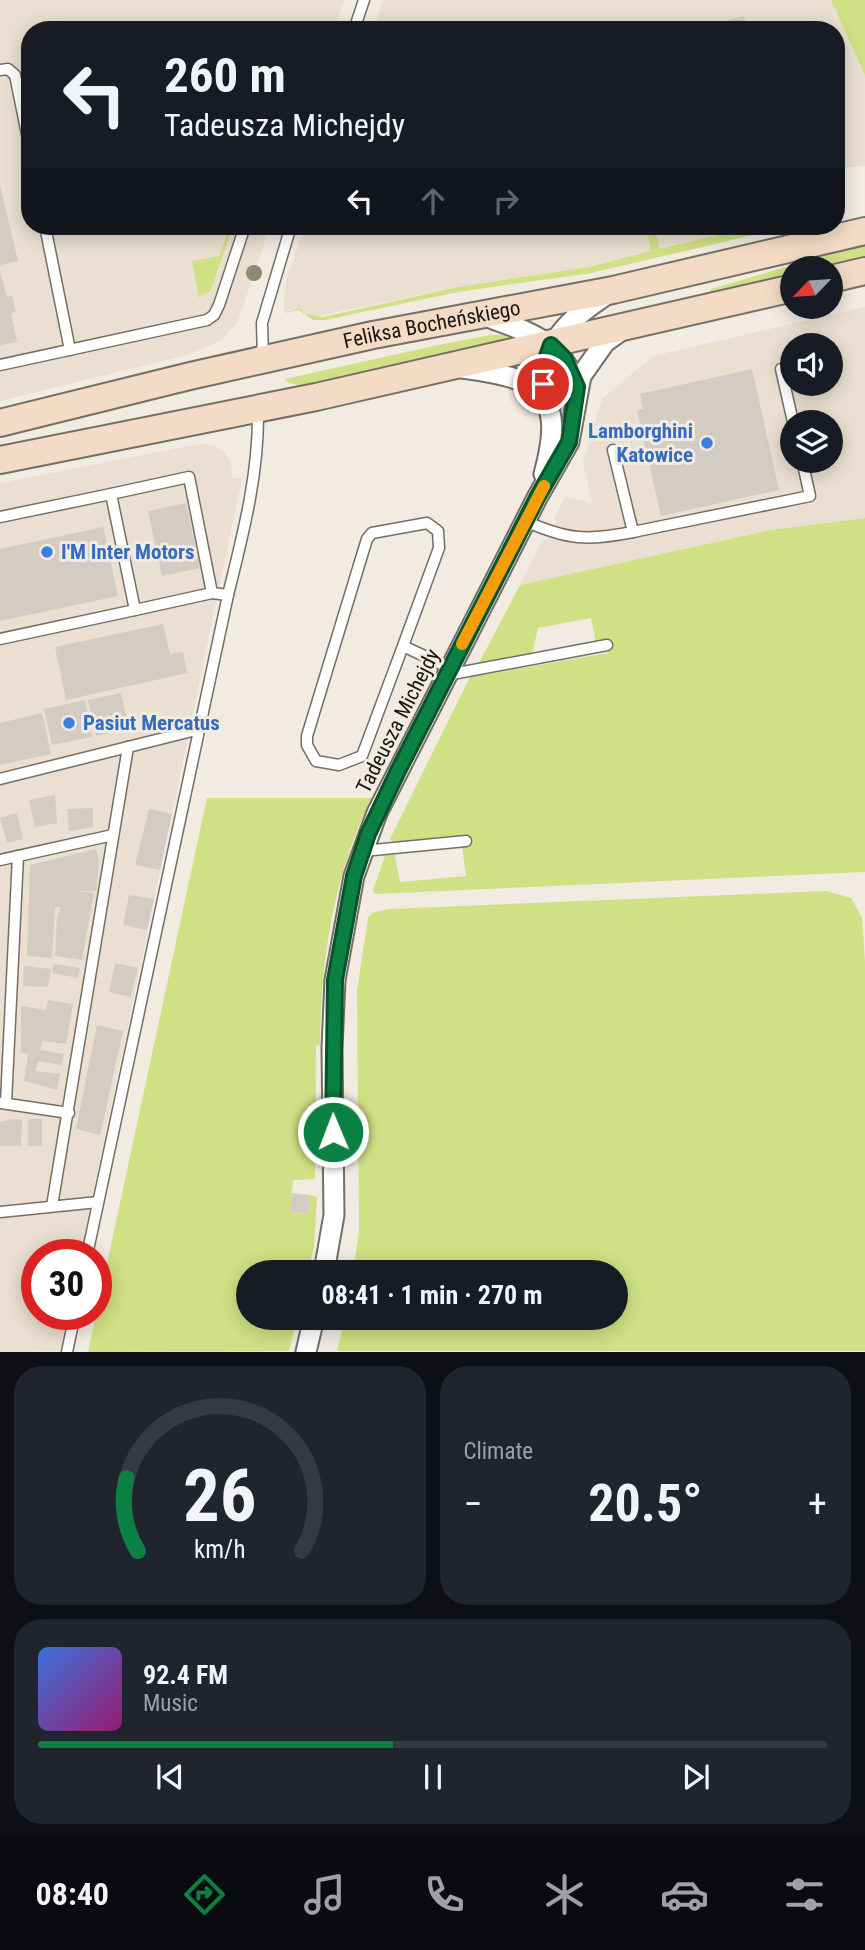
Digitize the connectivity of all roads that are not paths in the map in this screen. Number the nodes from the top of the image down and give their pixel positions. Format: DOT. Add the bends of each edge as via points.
graph roads {
  1 [pos="365,0"];
  2 [pos="357,21"];
  3 [pos="0,70"];
  4 [pos="21,105"];
  5 [pos="865,230"];
  6 [pos="47,235"];
  7 [pos="242,235"];
  8 [pos="289,235"];
  9 [pos="844,235"];
  10 [pos="845,235"];
  11 [pos="865,271"];
  12 [pos="844,276"];
  13 [pos="613,290"];
  14 [pos="780,291"];
  15 [pos="480,313"];
  16 [pos="625,328"];
  17 [pos="551,345"];
  18 [pos="70,350"];
  19 [pos="263,359"];
  20 [pos="0,365"];
  21 [pos="454,367"];
  22 [pos="577,387"];
  23 [pos="543,394"];
  24 [pos="258,409"];
  25 [pos="0,424"];
  26 [pos="613,450"];
  27 [pos="0,460"];
  28 [pos="805,473"];
  29 [pos="111,495"];
  30 [pos="538,496"];
  31 [pos="0,517"];
  32 [pos="525,521"];
  33 [pos="633,532"];
  34 [pos="212,593"];
  35 [pos="228,595"];
  36 [pos="135,610"];
  37 [pos="0,639"];
  38 [pos="607,645"];
  39 [pos="403,646"];
  40 [pos="449,671"];
  41 [pos="200,729"];
  42 [pos="128,747"];
  43 [pos="0,779"];
  44 [pos="113,835"];
  45 [pos="466,841"];
  46 [pos="362,851"];
  47 [pos="18,856"];
  48 [pos="0,860"];
  49 [pos="3,1102"];
  50 [pos="68,1113"];
  51 [pos="98,1202"];
  52 [pos="52,1206"];
  53 [pos="0,1212"];
  54 [pos="90,1239"];
  55 [pos="326,1260"];
  56 [pos="72,1330"];
  57 [pos="311,1330"];
  58 [pos="67,1352"];
  59 [pos="306,1352"];
  1 -- 2 [label="lane"];
  3 -- 4 [label="lane" via="15,75"];
  5 -- 10 [label="main road, Feliksa Bocheńskiego"];
  6 -- 18 [label="lane"];
  7 -- 18 [label="lane" via="214,315 199,324"];
  8 -- 19 [label="lane" via="262,323"];
  9 -- 13 [label="main road, Feliksa Bocheńskiego"];
  11 -- 12 [label="main road"];
  13 -- 15 [label="main road, Feliksa Bocheńskiego"];
  13 -- 17 [label="street" via="584,311"];
  14 -- 16 [label="main road"];
  15 -- 17 [label="street" via="531,332"];
  15 -- 19 [label="main road, Feliksa Bocheńskiego"];
  16 -- 17 [label="main road"];
  16 -- 22 [label="street, Tadeusza Michejdy" via="597,351"];
  17 -- 21 [label="main road"];
  17 -- 22 [label="street" via="564,358"];
  17 -- 23 [label="street, Tadeusza Michejdy" via="543,368"];
  18 -- 20 [label="lane"];
  19 -- 25 [label="main road, Feliksa Bocheńskiego"];
  21 -- 23 [label="street" via="499,373 524,381"];
  21 -- 24 [label="main road"];
  22 -- 30 [label="street, Tadeusza Michejdy" via="569,442"];
  23 -- 30 [label="street, Tadeusza Michejdy" via="554,425"];
  24 -- 27 [label="main road"];
  24 -- 35 [label="lane" via="249,511"];
  26 -- 33 [label="lane"];
  28 -- 33 [label="lane" via="810,496"];
  29 -- 31 [label="lane"];
  29 -- 34 [label="lane" via="189,477"];
  29 -- 36 [label="lane"];
  30 -- 32 [label="street, Tadeusza Michejdy"];
  32 -- 33 [label="lane" via="574,539"];
  32 -- 40 [label="street, Tadeusza Michejdy"];
  34 -- 35 [label="lane"];
  34 -- 36 [label="lane"];
  35 -- 41 [label="lane"];
  36 -- 37 [label="lane"];
  38 -- 40 [label="lane"];
  39 -- 39 [label="lane" via="439,548 438,531 427,523 378,530 367,539 307,736 316,761 339,765 362,756"];
  39 -- 40 [label="lane"];
  40 -- 46 [label="street, Tadeusza Michejdy"];
  41 -- 42 [label="lane"];
  41 -- 51 [label="lane"];
  42 -- 43 [label="lane"];
  42 -- 44 [label="lane"];
  44 -- 47 [label="lane"];
  44 -- 50 [label="lane"];
  45 -- 46 [label="lane"];
  46 -- 55 [label="street, Tadeusza Michejdy" via="343,923 335,980 334,1215"];
  47 -- 48 [label="lane"];
  47 -- 49 [label="lane"];
  49 -- 50 [label="lane"];
  50 -- 52 [label="lane"];
  51 -- 52 [label="lane"];
  51 -- 54 [label="lane"];
  52 -- 53 [label="lane"];
  56 -- 58 [label="lane"];
  57 -- 59 [label="street"];
}
